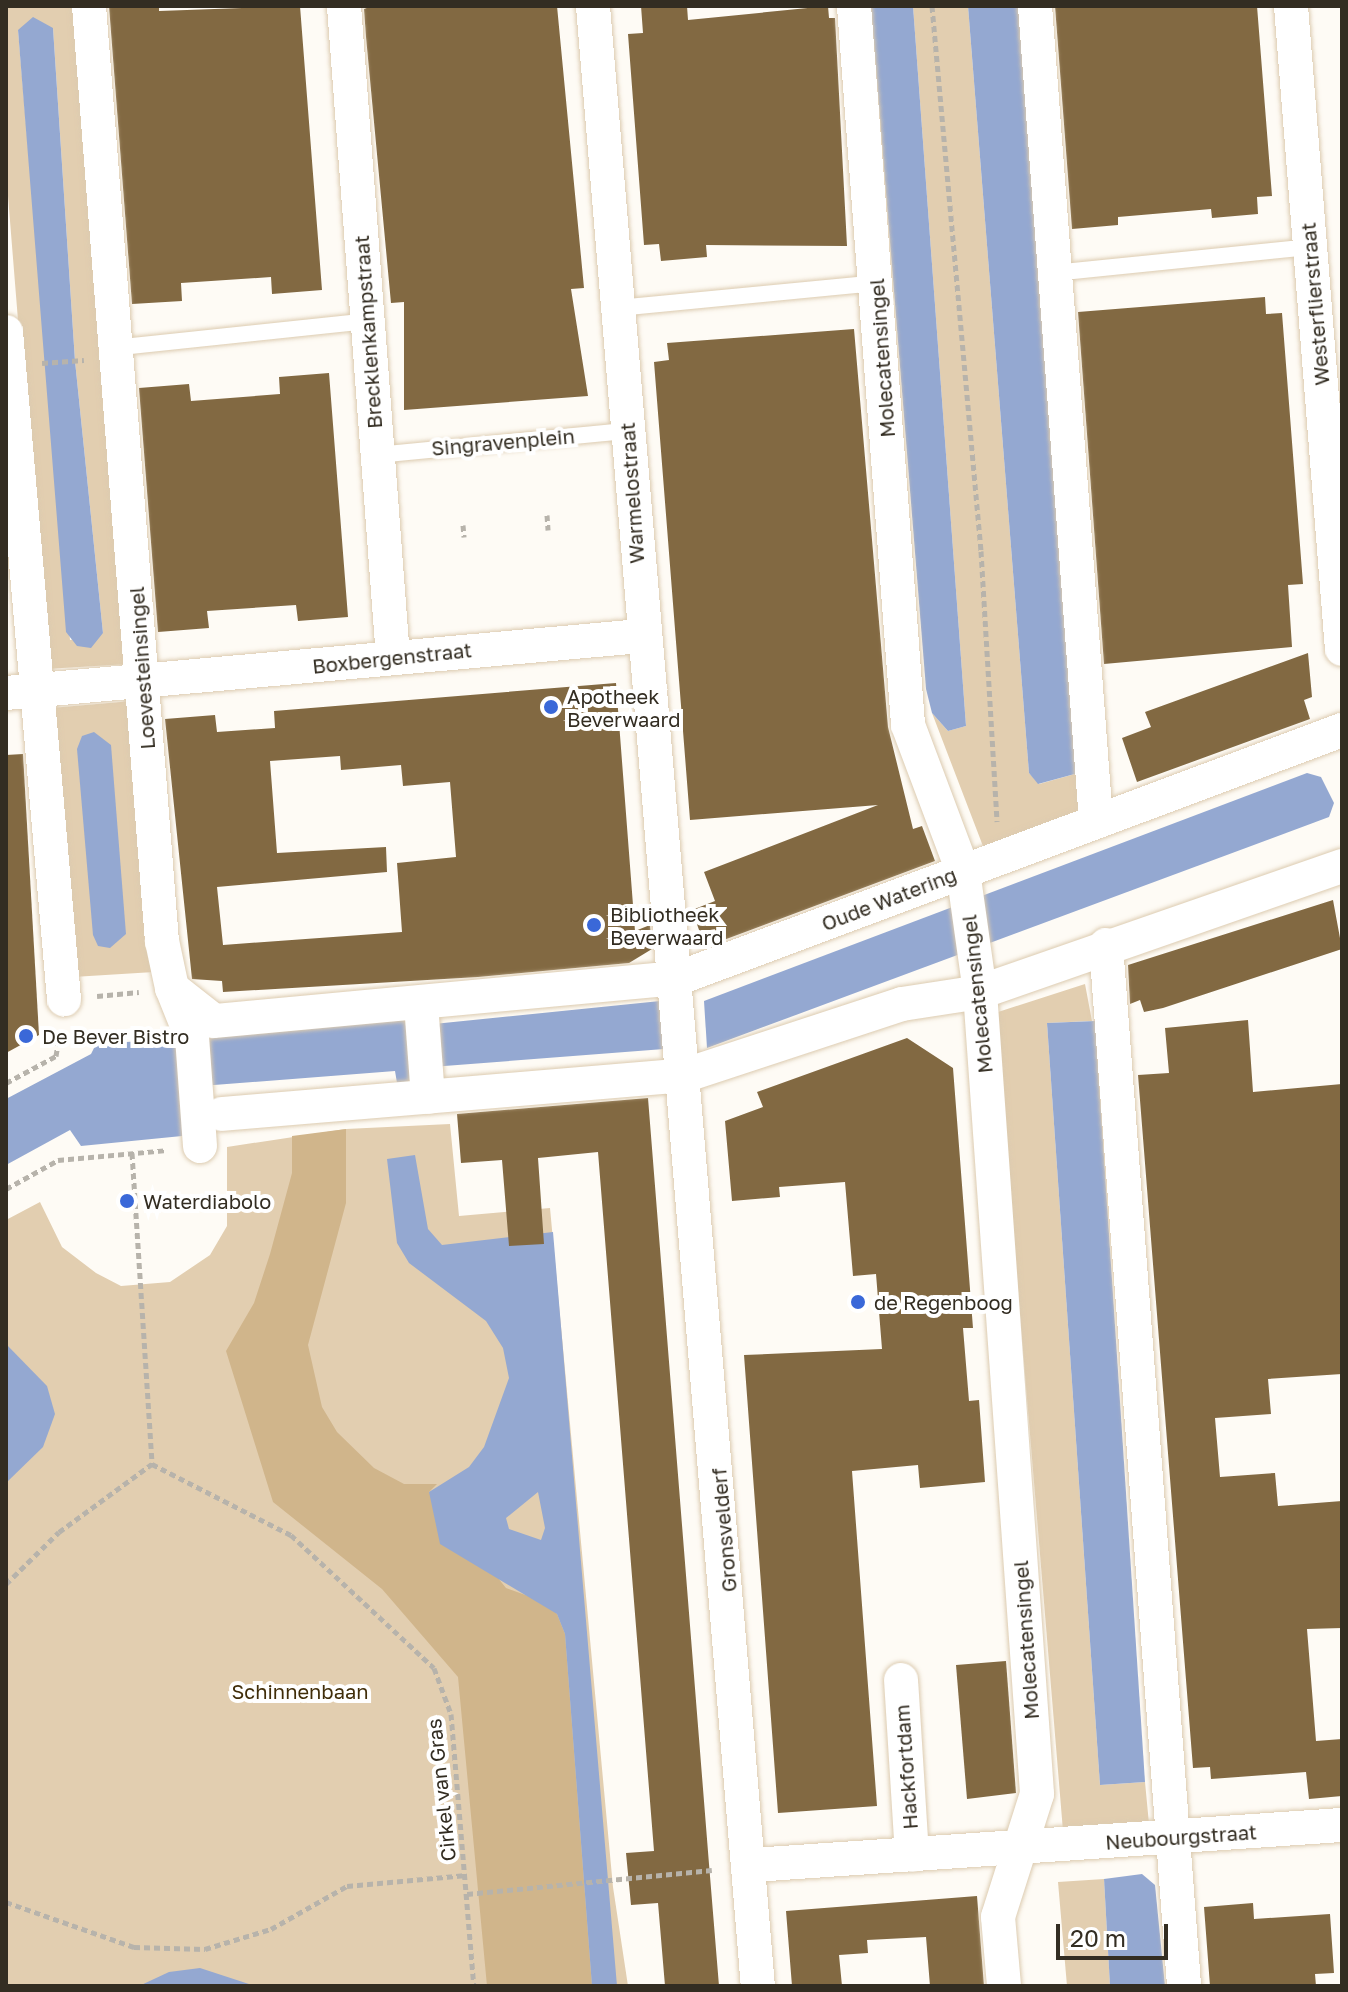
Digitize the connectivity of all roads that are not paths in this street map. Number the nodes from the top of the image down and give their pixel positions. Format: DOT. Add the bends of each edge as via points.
graph roads {
  1 [pos="89,6"];
  2 [pos="344,6"];
  3 [pos="593,6"];
  4 [pos="854,6"];
  5 [pos="1035,6"];
  6 [pos="1291,6"];
  7 [pos="1311,247"];
  8 [pos="1054,273"];
  9 [pos="876,283"];
  10 [pos="618,308"];
  11 [pos="367,321"];
  12 [pos="6,332"];
  13 [pos="124,347"];
  14 [pos="18,367"];
  15 [pos="628,431"];
  16 [pos="377,455"];
  17 [pos="641,636"];
  18 [pos="1342,649"];
  19 [pos="393,657"];
  20 [pos="143,683"];
  21 [pos="22,691"];
  22 [pos="1342,730"];
  23 [pos="1096,822"];
  24 [pos="1342,866"];
  25 [pos="964,883"];
  26 [pos="1106,945"];
  27 [pos="679,978"];
  28 [pos="172,988"];
  29 [pos="980,992"];
  30 [pos="64,999"];
  31 [pos="421,1012"];
  32 [pos="686,1075"];
  33 [pos="427,1084"];
  34 [pos="222,1114"];
  35 [pos="200,1146"];
  36 [pos="901,1680"];
  37 [pos="1342,1825"];
  38 [pos="1174,1839"];
  39 [pos="1020,1847"];
  40 [pos="912,1855"];
  41 [pos="753,1865"];
  42 [pos="758,1986"];
  43 [pos="1004,1986"];
  44 [pos="1184,1986"];
  1 -- 13 [label="street, Loevesteinsingel"];
  2 -- 11 [label="street, Brecklenkampstraat"];
  3 -- 10 [label="street, Warmelostraat"];
  4 -- 9 [label="street, Molecatensingel"];
  5 -- 8 [label="street"];
  6 -- 7 [label="street, Westerflierstraat"];
  7 -- 8 [label="lane"];
  7 -- 18 [label="street, Westerflierstraat"];
  8 -- 23 [label="street"];
  9 -- 10 [label="lane"];
  9 -- 25 [label="street, Molecatensingel" via="908,725"];
  10 -- 15 [label="street, Warmelostraat"];
  11 -- 13 [label="lane"];
  11 -- 16 [label="street, Brecklenkampstraat"];
  12 -- 14 [label="street"];
  13 -- 20 [label="street, Loevesteinsingel"];
  14 -- 21 [label="street"];
  15 -- 16 [label="lane, Singravenplein"];
  15 -- 17 [label="street, Warmelostraat"];
  16 -- 19 [label="street, Brecklenkampstraat"];
  17 -- 19 [label="street, Boxbergenstraat"];
  17 -- 27 [label="street, Warmelostraat"];
  19 -- 20 [label="street, Boxbergenstraat"];
  20 -- 21 [label="street, Boxbergenstraat"];
  20 -- 28 [label="street, Loevesteinsingel" via="162,941"];
  21 -- 30 [label="street"];
  22 -- 23 [label="street, Oude Watering"];
  23 -- 25 [label="street, Oude Watering" via="999,858"];
  24 -- 26 [label="street"];
  25 -- 27 [label="street, Oude Watering"];
  25 -- 29 [label="street, Molecatensingel"];
  26 -- 29 [label="street"];
  26 -- 38 [label="street"];
  27 -- 31 [label="street, Oude Watering"];
  27 -- 32 [label="street, Gronsvelderf"];
  28 -- 31 [label="street, Oude Watering" via="214,1021"];
  28 -- 35 [label="street" via="192,1038"];
  29 -- 32 [label="street" via="902,1004"];
  29 -- 39 [label="street, Molecatensingel" via="1037,1794"];
  31 -- 33 [label="street"];
  32 -- 33 [label="street"];
  32 -- 41 [label="street, Gronsvelderf"];
  33 -- 34 [label="street"];
  36 -- 40 [label="street, Hackfortdam"];
  37 -- 38 [label="street, Neubourgstraat"];
  38 -- 39 [label="street, Neubourgstraat"];
  38 -- 44 [label="street"];
  39 -- 40 [label="street, Hackfortdam"];
  39 -- 43 [label="street, Molecatensingel" via="998,1917"];
  40 -- 41 [label="street, Hackfortdam"];
  41 -- 42 [label="street, Gronsvelderf"];
}
